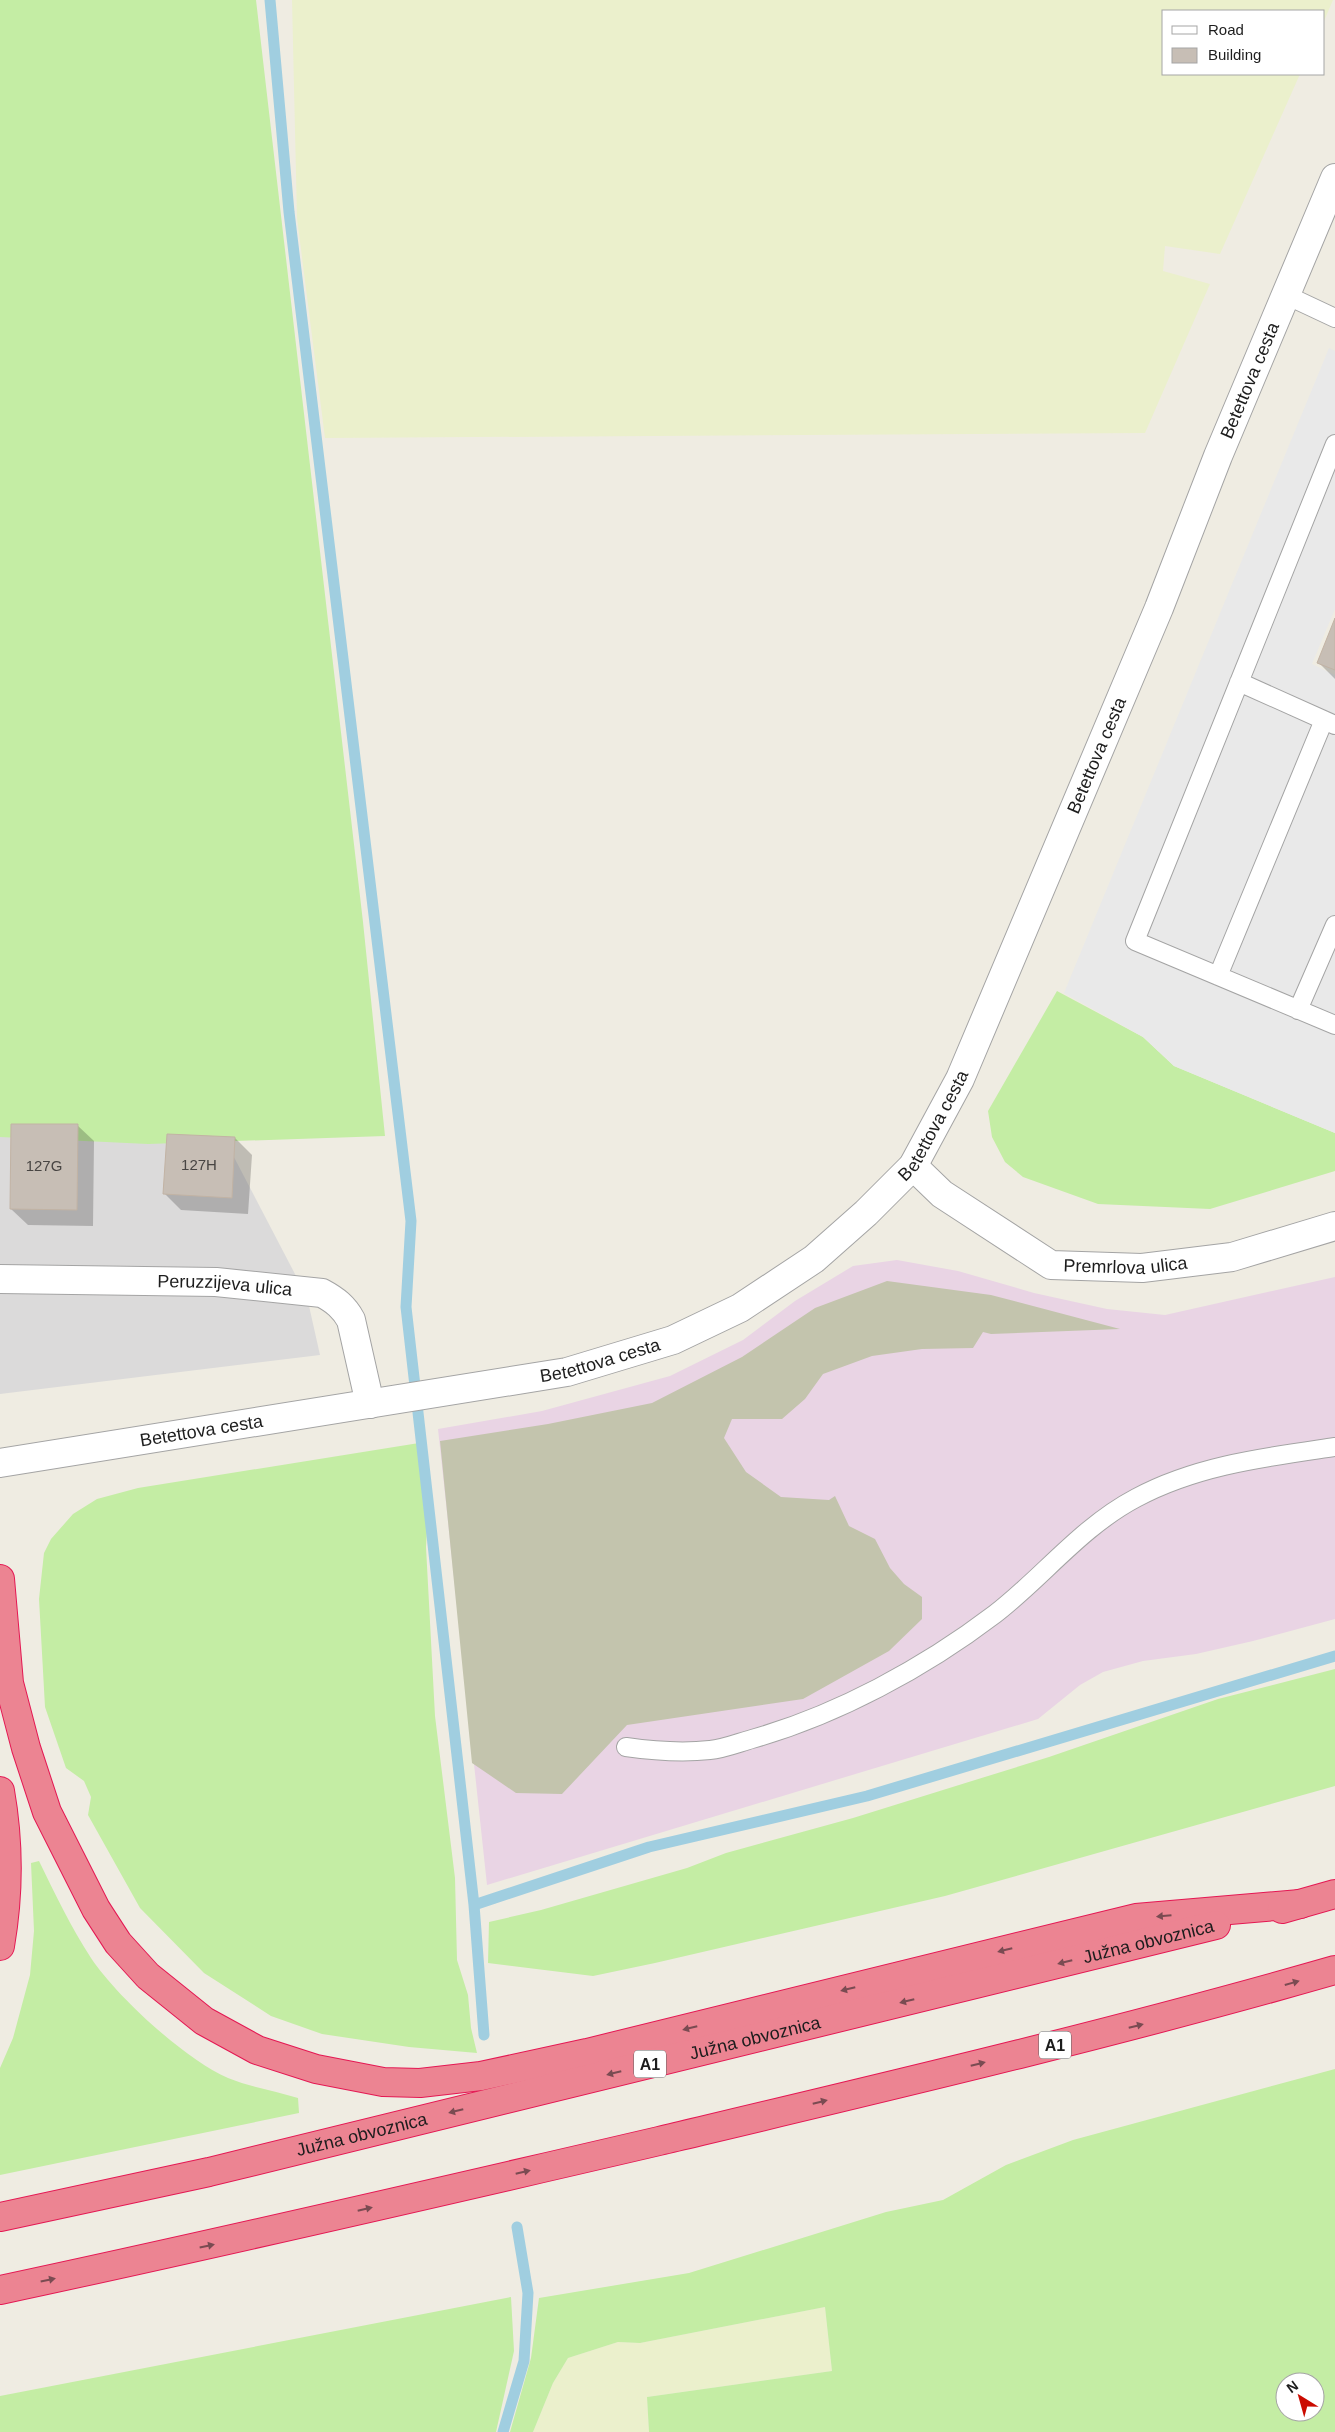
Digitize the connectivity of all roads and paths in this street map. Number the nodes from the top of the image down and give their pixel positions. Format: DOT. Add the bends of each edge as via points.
graph roads {
  1 [pos="1335,178"];
  2 [pos="1286,295"];
  3 [pos="1335,318"];
  4 [pos="1335,444"];
  5 [pos="1239,682"];
  6 [pos="1330,722"];
  7 [pos="1335,925"];
  8 [pos="1218,976"];
  9 [pos="1298,1010"];
  10 [pos="1335,1025"];
  11 [pos="913,1166"];
  12 [pos="1335,1226"];
  13 [pos="0,1279"];
  14 [pos="382,1402"];
  15 [pos="1335,1447"];
  16 [pos="0,1463"];
  17 [pos="0,1579"];
  18 [pos="626,1747"];
  19 [pos="0,1791"];
  20 [pos="1335,1894"];
  21 [pos="1300,1904"];
  22 [pos="0,1946"];
  23 [pos="1335,1970"];
  24 [pos="0,2217"];
  25 [pos="0,2290"];
  1 -- 2 [label="street, Betettova cesta"];
  2 -- 3 [label="lane"];
  2 -- 11 [label="street, Betettova cesta" via="1159,608 964,1070"];
  4 -- 5 [label="lane"];
  5 -- 6 [label="lane"];
  5 -- 8 [label="lane" via="1135,941"];
  6 -- 8 [label="lane"];
  7 -- 9 [label="lane"];
  8 -- 9 [label="lane"];
  9 -- 10 [label="lane"];
  11 -- 12 [label="street, Premrlova ulica" via="942,1194 1051,1265 1142,1268 1232,1257"];
  11 -- 14 [label="street, Betettova cesta" via="814,1259 740,1308 673,1340 567,1372"];
  13 -- 14 [label="street, Peruzzijeva ulica" via="216,1282 322,1293 335,1300 351,1320"];
  14 -- 16 [label="street, Betettova cesta"];
  15 -- 18 [label="lane" via="1246,1460 1185,1476 1135,1498 1089,1529 995,1614 928,1658 853,1701 788,1729 711,1750 655,1751"];
  21 -- 17 [label="highway, one-way" via="1136,1918 481,2076 420,2083 392,2082 316,2069 256,2050 197,2016 148,1976 118,1943 96,1909 48,1812 26,1748 9,1684"];
  19 -- 22 [label="highway" via="7,1831 6,1897"];
  20 -- 21 [label="highway, Južna obvoznica / A1"];
  21 -- 24 [label="highway, Južna obvoznica / A1, one-way" via="209,2172"];
  25 -- 23 [label="highway, A1, one-way" via="238,2239 772,2114 1169,2018"];
}
